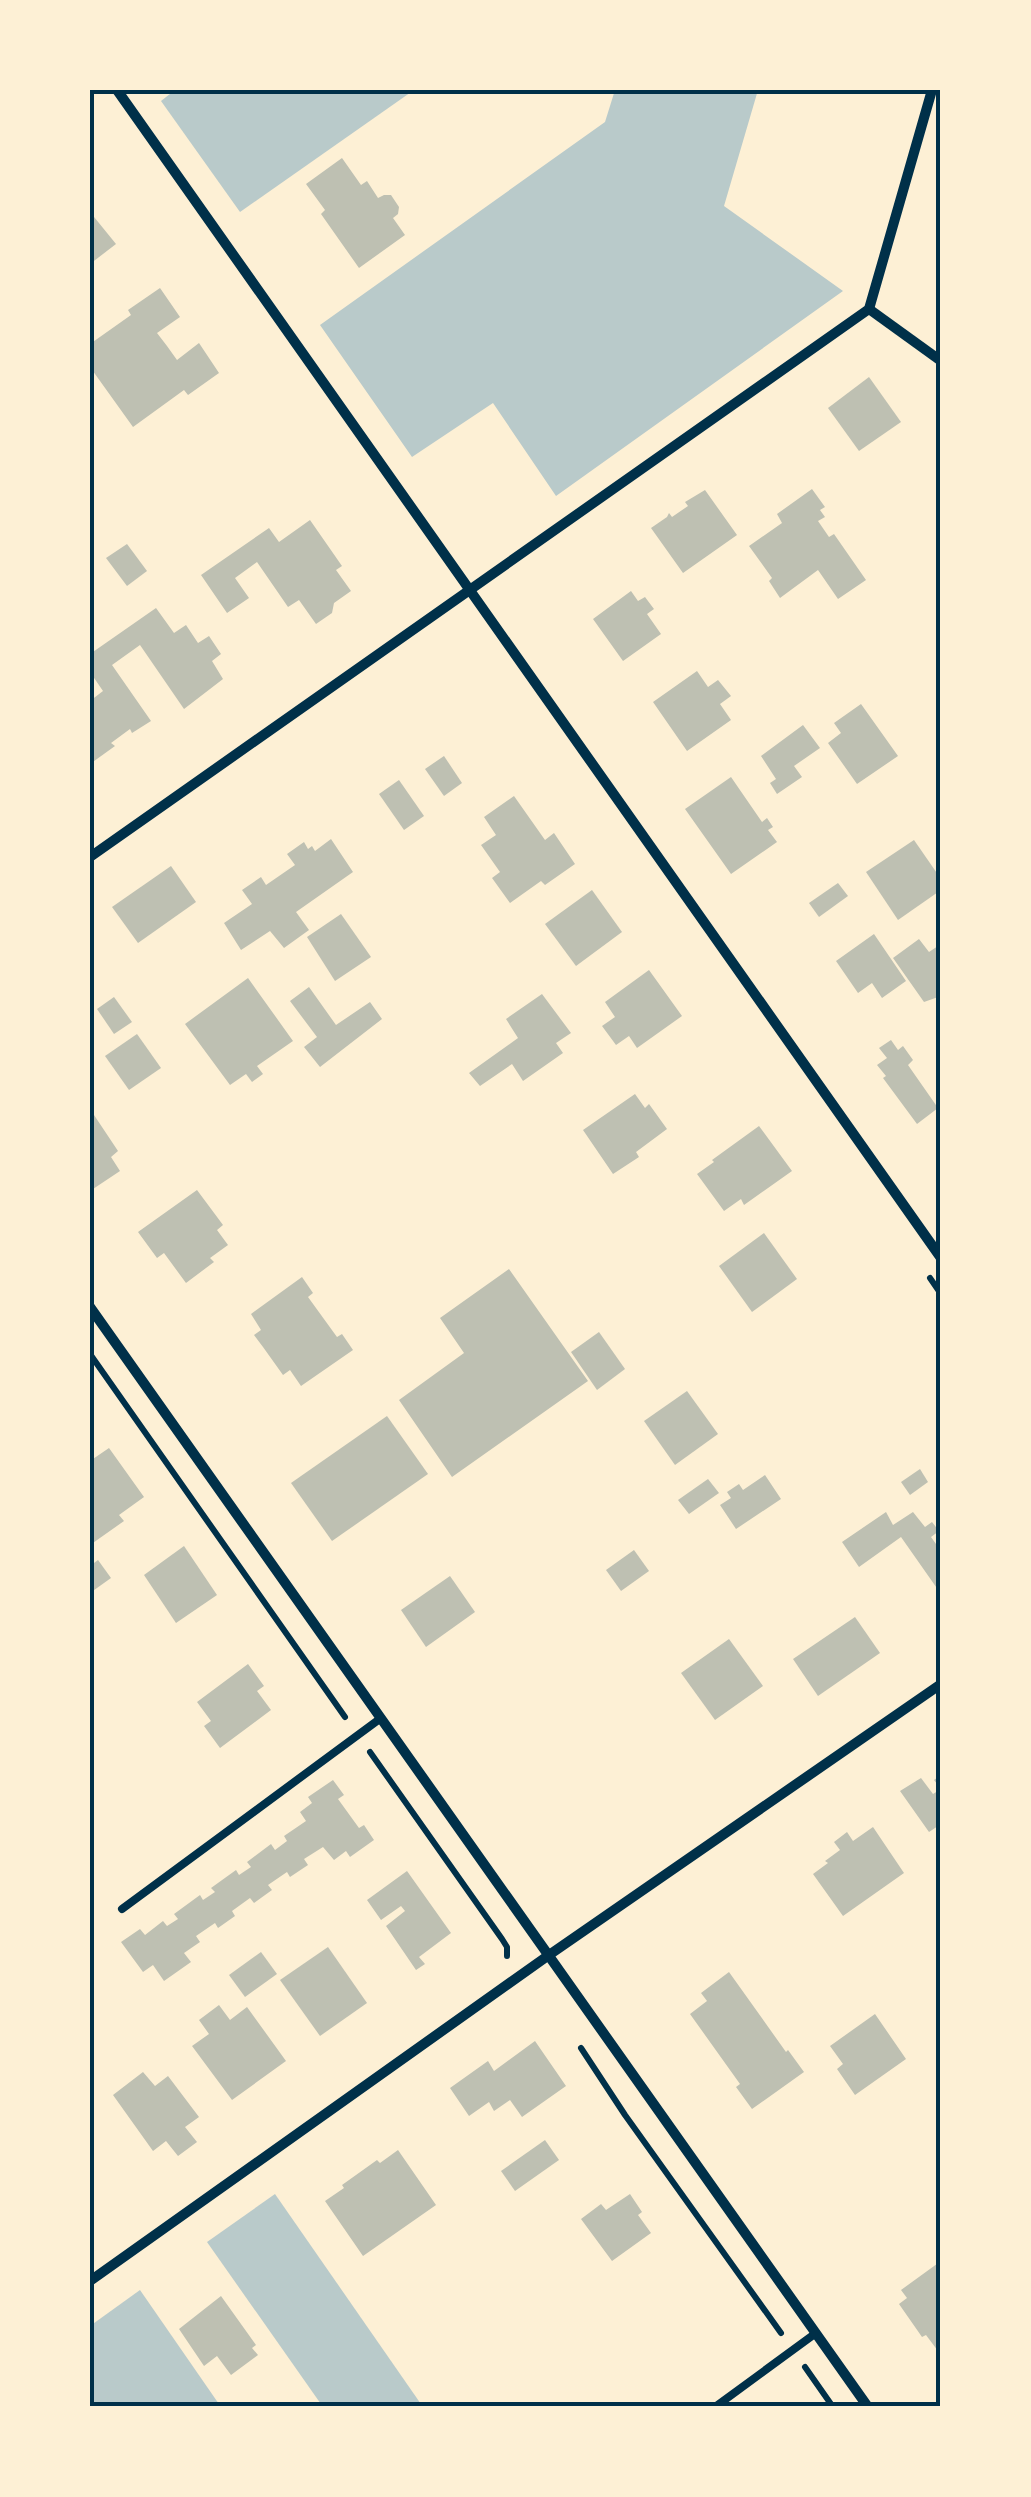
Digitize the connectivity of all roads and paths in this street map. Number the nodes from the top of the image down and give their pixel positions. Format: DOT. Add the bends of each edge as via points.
graph roads {
  1 [pos="116,90"];
  2 [pos="932,90"];
  3 [pos="868,309"];
  4 [pos="941,361"];
  5 [pos="468,591"];
  6 [pos="90,857"];
  7 [pos="941,1258"];
  8 [pos="930,1278"];
  9 [pos="941,1294"];
  10 [pos="90,1307"];
  11 [pos="90,1354"];
  12 [pos="941,1684"];
  13 [pos="380,1718"];
  14 [pos="358,1735"];
  15 [pos="122,1908"];
  16 [pos="549,1955"];
  17 [pos="505,1960"];
  18 [pos="576,2040"];
  19 [pos="90,2281"];
  20 [pos="816,2333"];
  21 [pos="794,2351"];
  22 [pos="715,2407"];
  23 [pos="834,2407"];
  24 [pos="868,2407"];
  1 -- 5 [label="street"];
  2 -- 3 [label="street"];
  3 -- 4 [label="street"];
  3 -- 5 [label="street"];
  5 -- 6 [label="street"];
  5 -- 7 [label="street"];
  8 -- 9 [label="path"];
  10 -- 13 [label="street"];
  11 -- 14 [label="path"];
  12 -- 16 [label="street"];
  13 -- 14 [label="lane"];
  13 -- 16 [label="street"];
  14 -- 15 [label="lane"];
  14 -- 17 [label="path" via="507,1947"];
  16 -- 19 [label="street"];
  16 -- 20 [label="street"];
  18 -- 21 [label="path"];
  20 -- 21 [label="lane"];
  20 -- 24 [label="street"];
  21 -- 22 [label="lane"];
  21 -- 23 [label="path"];
}
